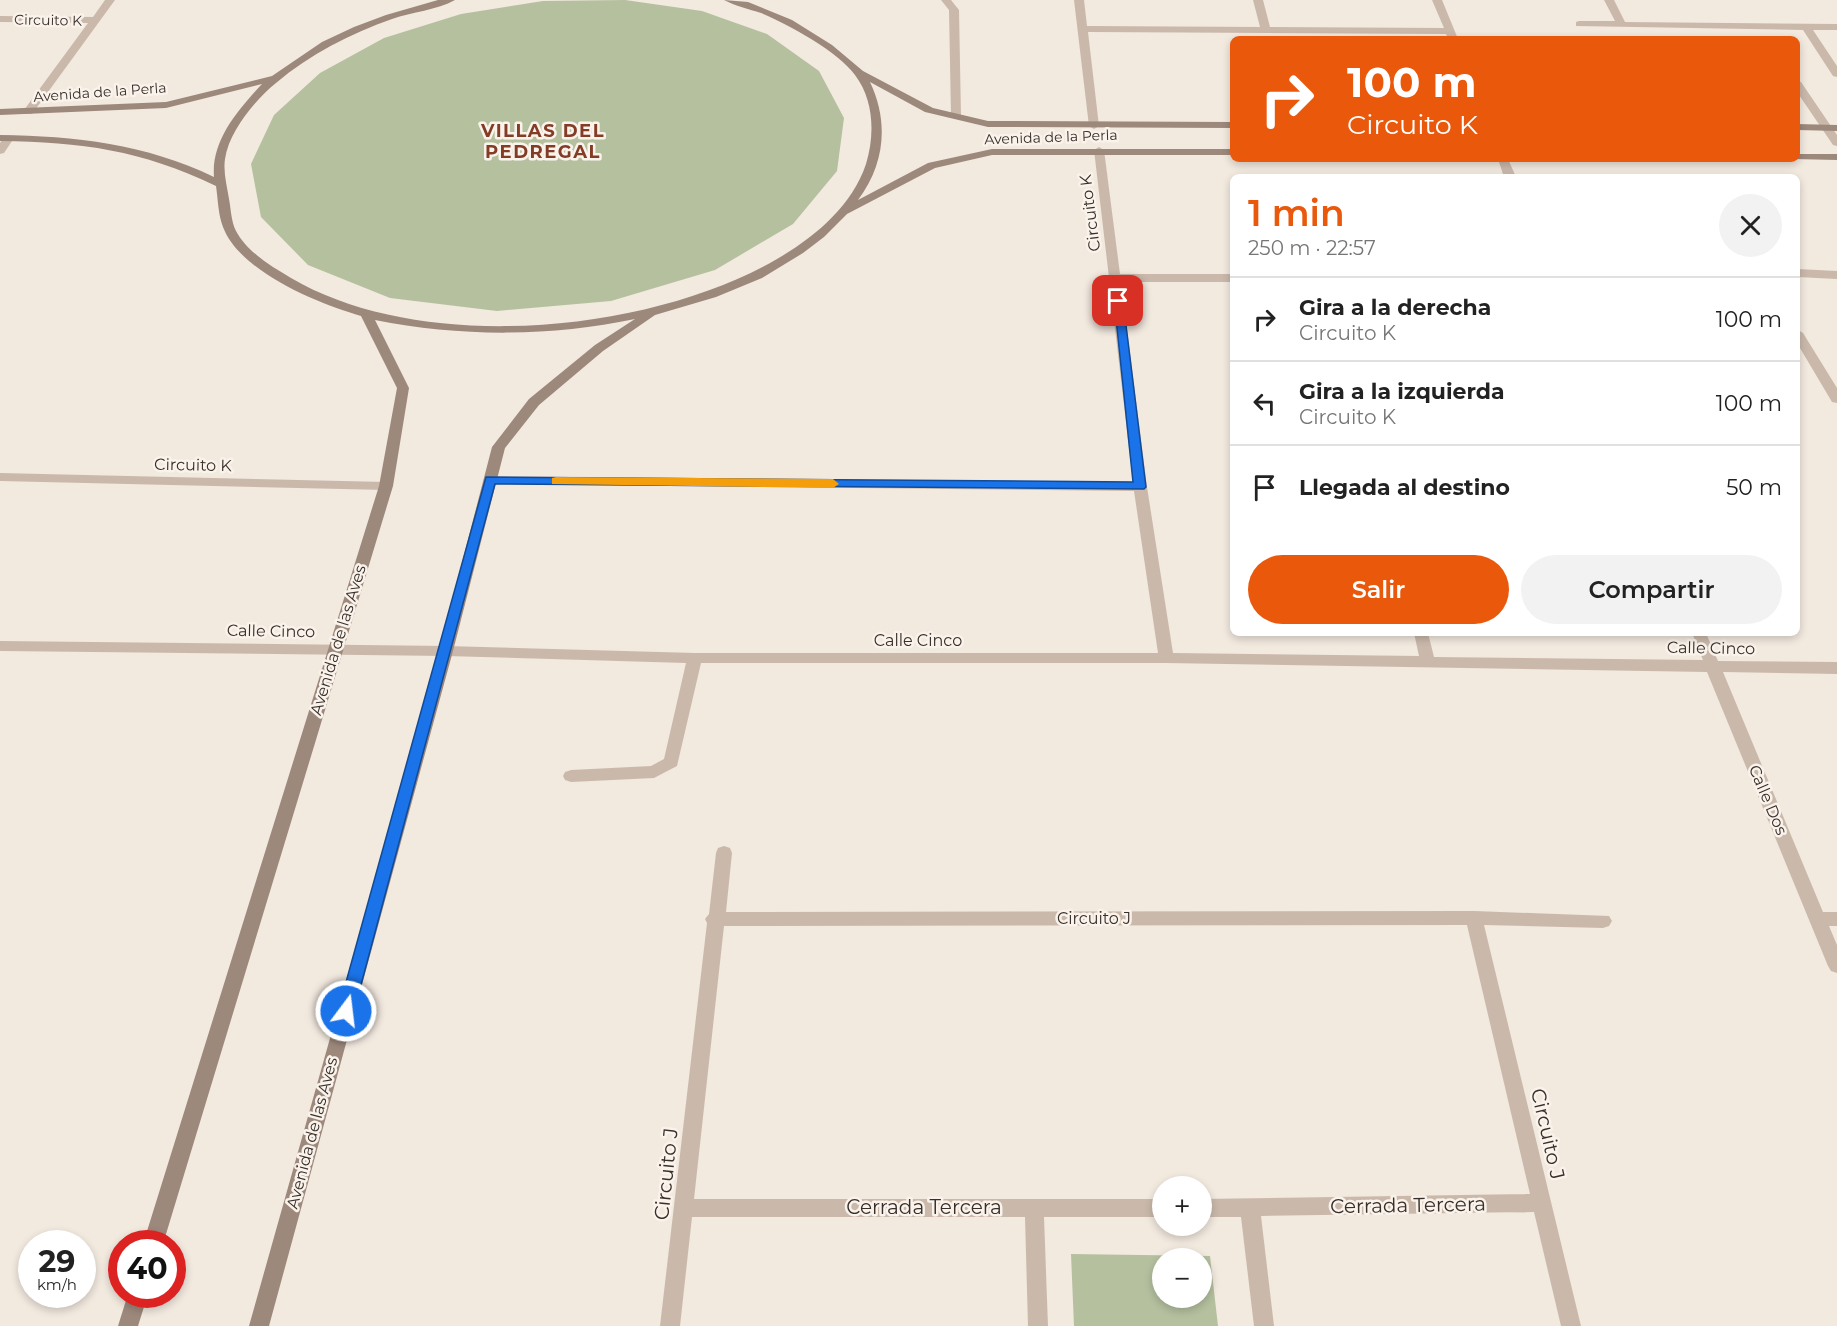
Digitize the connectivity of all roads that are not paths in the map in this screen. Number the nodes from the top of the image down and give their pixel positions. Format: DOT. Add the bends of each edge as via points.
graph roads {
  1 [pos="110,0"];
  2 [pos="450,0"];
  3 [pos="729,0"];
  4 [pos="946,0"];
  5 [pos="1079,0"];
  6 [pos="1258,0"];
  7 [pos="1437,0"];
  8 [pos="1609,0"];
  9 [pos="0,19"];
  10 [pos="95,20"];
  11 [pos="1579,24"];
  12 [pos="1622,25"];
  13 [pos="1758,26"];
  14 [pos="1806,27"];
  15 [pos="1837,27"];
  16 [pos="1083,29"];
  17 [pos="1266,30"];
  18 [pos="1452,35"];
  19 [pos="1765,36"];
  20 [pos="860,73"];
  21 [pos="1837,74"];
  22 [pos="271,79"];
  23 [pos="1800,88"];
  24 [pos="0,112"];
  25 [pos="28,112"];
  26 [pos="956,116"];
  27 [pos="1230,125"];
  28 [pos="1094,126"];
  29 [pos="1800,127"];
  30 [pos="1832,128"];
  31 [pos="5,138"];
  32 [pos="1837,143"];
  33 [pos="1099,150"];
  34 [pos="0,151"];
  35 [pos="1230,152"];
  36 [pos="1800,157"];
  37 [pos="1837,157"];
  38 [pos="221,184"];
  39 [pos="846,211"];
  40 [pos="1800,273"];
  41 [pos="1837,275"];
  42 [pos="1115,278"];
  43 [pos="1230,278"];
  44 [pos="656,312"];
  45 [pos="366,314"];
  46 [pos="1800,338"];
  47 [pos="1837,399"];
  48 [pos="0,477"];
  49 [pos="490,480"];
  50 [pos="386,486"];
  51 [pos="1140,487"];
  52 [pos="1422,636"];
  53 [pos="1700,636"];
  54 [pos="0,646"];
  55 [pos="335,650"];
  56 [pos="446,651"];
  57 [pos="695,658"];
  58 [pos="1166,658"];
  59 [pos="1428,661"];
  60 [pos="1713,667"];
  61 [pos="1837,668"];
  62 [pos="571,776"];
  63 [pos="724,853"];
  64 [pos="1474,918"];
  65 [pos="714,919"];
  66 [pos="1817,919"];
  67 [pos="1837,919"];
  68 [pos="1603,921"];
  69 [pos="1837,966"];
  70 [pos="1542,1203"];
  71 [pos="1034,1206"];
  72 [pos="685,1208"];
  73 [pos="1152,1208"];
  74 [pos="1212,1208"];
  75 [pos="1250,1208"];
  76 [pos="157,1230"];
  77 [pos="134,1308"];
  78 [pos="128,1326"];
  79 [pos="259,1326"];
  80 [pos="670,1326"];
  81 [pos="1038,1326"];
  82 [pos="1264,1326"];
  83 [pos="1571,1326"];
  1 -- 10 [label="street, Circuito K"];
  2 -- 22 [label="street" via="370,24 315,51"];
  3 -- 20 [label="street" via="758,8 818,36"];
  4 -- 26 [label="street" via="954,10"];
  5 -- 16 [label="street"];
  6 -- 17 [label="street"];
  7 -- 18 [label="street"];
  8 -- 12 [label="street"];
  9 -- 10 [label="street, Circuito K"];
  10 -- 25 [label="street, Circuito K"];
  11 -- 12 [label="street"];
  12 -- 13 [label="street"];
  13 -- 14 [label="street"];
  13 -- 19 [label="street"];
  14 -- 15 [label="street"];
  14 -- 21 [label="street"];
  16 -- 17 [label="street"];
  16 -- 28 [label="street"];
  17 -- 18 [label="street"];
  20 -- 26 [label="street, Avenida de la Perla" via="929,110"];
  20 -- 39 [label="street" via="879,116 875,162"];
  22 -- 25 [label="street, Avenida de la Perla" via="166,105"];
  22 -- 38 [label="street" via="238,118 220,155"];
  23 -- 30 [label="street"];
  24 -- 25 [label="street, Avenida de la Perla"];
  26 -- 28 [label="street, Avenida de la Perla" via="988,124"];
  27 -- 28 [label="street, Avenida de la Perla"];
  29 -- 30 [label="street"];
  30 -- 32 [label="street"];
  31 -- 34 [label="street"];
  31 -- 38 [label="street" via="88,141 142,152 181,164"];
  33 -- 35 [label="street, Avenida de la Perla"];
  33 -- 39 [label="street, Avenida de la Perla" via="992,152 932,165"];
  33 -- 42 [label="street, Circuito K"];
  36 -- 37 [label="street"];
  38 -- 45 [label="street" via="230,230 259,264 306,293"];
  39 -- 44 [label="street" via="800,250 735,285"];
  40 -- 41 [label="street"];
  42 -- 43 [label="street"];
  42 -- 51 [label="street, Circuito K"];
  44 -- 45 [label="street" via="557,328 457,329"];
  44 -- 49 [label="street, Avenida de las Aves" via="599,348 534,402 499,447"];
  45 -- 50 [label="street, Avenida de las Aves" via="403,388"];
  46 -- 47 [label="street"];
  48 -- 50 [label="street, Circuito K"];
  49 -- 51 [label="street"];
  49 -- 56 [label="street, Avenida de las Aves"];
  50 -- 55 [label="street, Avenida de las Aves"];
  51 -- 58 [label="street, Circuito K"];
  52 -- 59 [label="street"];
  53 -- 60 [label="street, Calle Dos"];
  54 -- 55 [label="street, Calle Cinco"];
  55 -- 56 [label="street, Calle Cinco"];
  55 -- 76 [label="street, Avenida de las Aves"];
  56 -- 57 [label="street, Calle Cinco"];
  56 -- 79 [label="street, Avenida de las Aves"];
  57 -- 58 [label="street, Calle Cinco"];
  57 -- 62 [label="street" via="671,762 654,772"];
  58 -- 59 [label="street, Calle Cinco"];
  59 -- 60 [label="street, Calle Cinco"];
  60 -- 61 [label="street, Calle Cinco"];
  60 -- 66 [label="street, Calle Dos"];
  63 -- 65 [label="street, Circuito J"];
  64 -- 65 [label="street, Circuito J"];
  64 -- 68 [label="street, Circuito J"];
  64 -- 70 [label="street, Circuito J"];
  65 -- 72 [label="street, Circuito J"];
  66 -- 67 [label="street"];
  66 -- 69 [label="street, Calle Dos"];
  70 -- 75 [label="street, Cerrada Tercera"];
  70 -- 83 [label="street, Circuito J"];
  71 -- 72 [label="street, Cerrada Tercera"];
  71 -- 73 [label="street, Cerrada Tercera"];
  71 -- 81 [label="street"];
  72 -- 80 [label="street, Circuito J"];
  74 -- 75 [label="street, Cerrada Tercera"];
  75 -- 82 [label="street"];
  77 -- 78 [label="street"];
}
